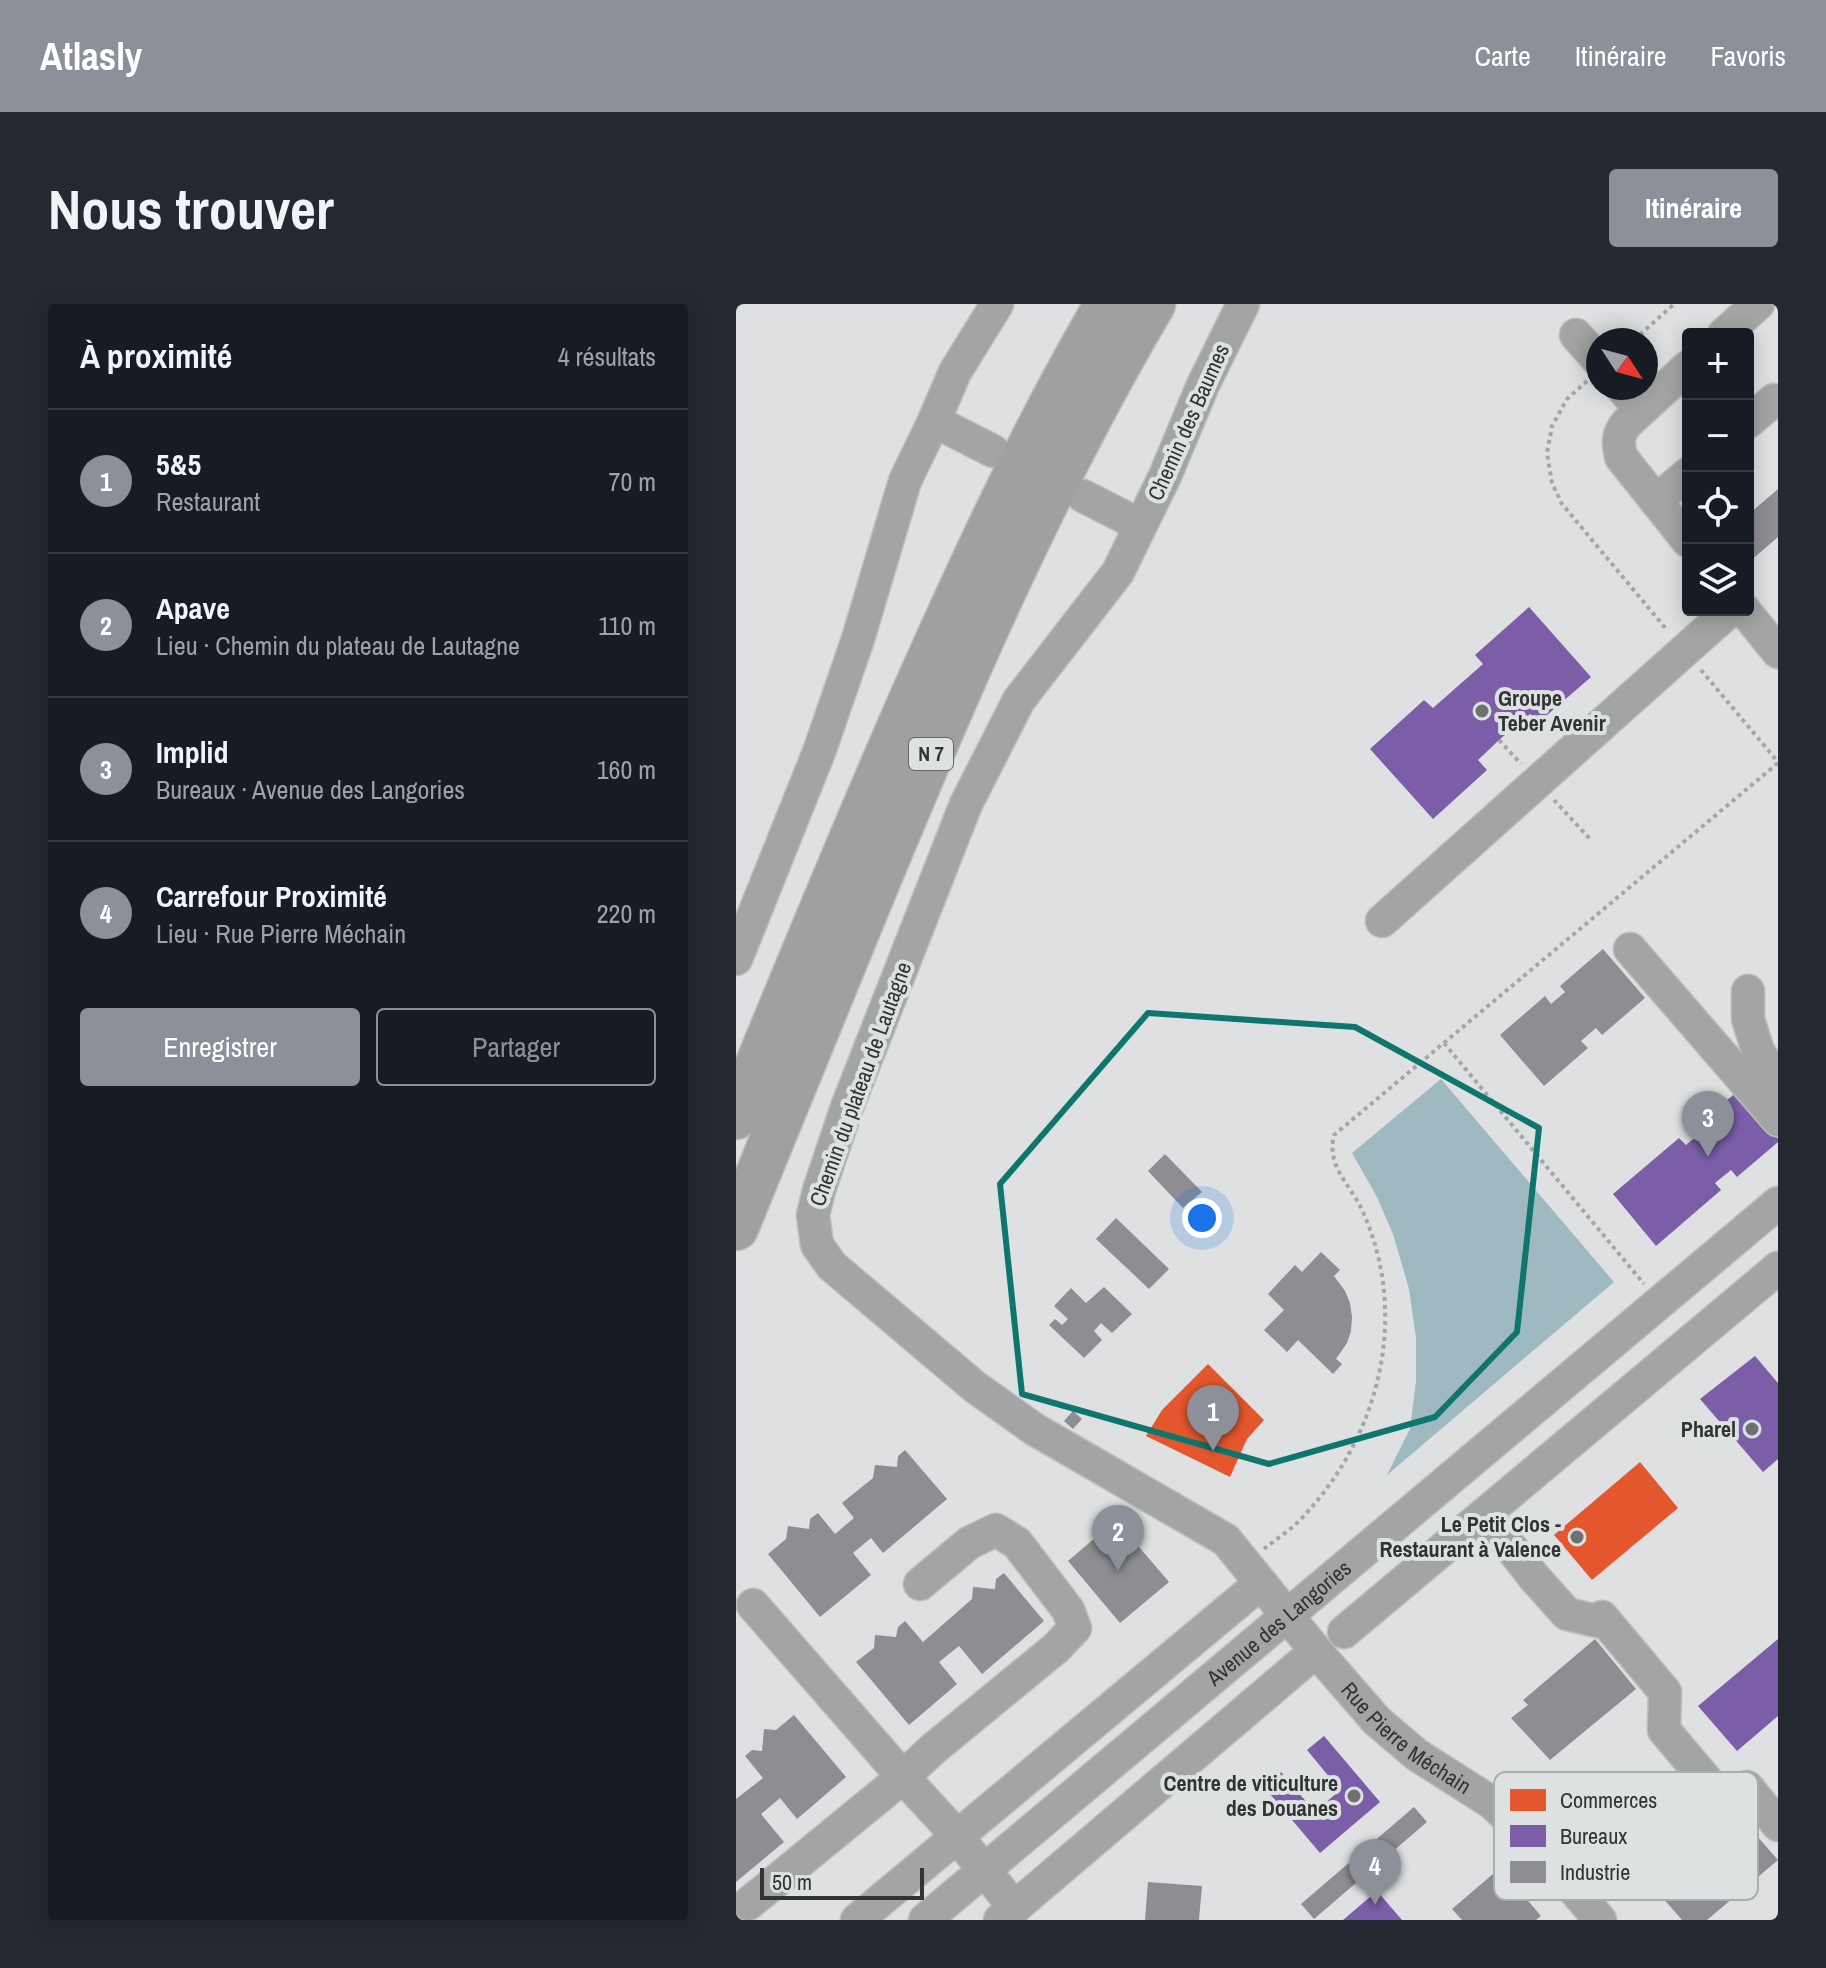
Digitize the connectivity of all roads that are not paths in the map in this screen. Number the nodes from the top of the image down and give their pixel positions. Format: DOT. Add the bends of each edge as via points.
graph roads {
  1 [pos="997,304"];
  2 [pos="1107,304"];
  3 [pos="1153,304"];
  4 [pos="1243,304"];
  5 [pos="1758,304"];
  6 [pos="1731,328"];
  7 [pos="1576,335"];
  8 [pos="1586,354"];
  9 [pos="1682,370"];
  10 [pos="1658,384"];
  11 [pos="1632,400"];
  12 [pos="1778,402"];
  13 [pos="1754,417"];
  14 [pos="934,421"];
  15 [pos="993,451"];
  16 [pos="1682,479"];
  17 [pos="1083,496"];
  18 [pos="1656,501"];
  19 [pos="1140,525"];
  20 [pos="1682,534"];
  21 [pos="1723,616"];
  22 [pos="1749,616"];
  23 [pos="1778,652"];
  24 [pos="1382,921"];
  25 [pos="1630,949"];
  26 [pos="736,959"];
  27 [pos="1748,991"];
  28 [pos="1778,1081"];
  29 [pos="736,1117"];
  30 [pos="1778,1120"];
  31 [pos="1778,1203"];
  32 [pos="736,1228"];
  33 [pos="1778,1268"];
  34 [pos="1485,1514"];
  35 [pos="1370,1547"];
  36 [pos="1253,1574"];
  37 [pos="920,1584"];
  38 [pos="1401,1585"];
  39 [pos="753,1605"];
  40 [pos="1288,1615"];
  41 [pos="1344,1632"];
  42 [pos="1316,1651"];
  43 [pos="1699,1772"];
  44 [pos="903,1777"];
  45 [pos="1758,1800"];
  46 [pos="1494,1805"];
  47 [pos="1778,1825"];
  48 [pos="957,1836"];
  49 [pos="984,1871"];
  50 [pos="1583,1900"];
  51 [pos="748,1904"];
  52 [pos="1007,1914"];
  53 [pos="857,1920"];
  54 [pos="925,1920"];
  55 [pos="1600,1920"];
  1 -- 14 [label="street" via="955,372"];
  2 -- 29 [label="highway, N 7" via="1052,402 939,636"];
  3 -- 32 [label="highway, N 7" via="1019,557 928,761"];
  4 -- 19 [label="street, Chemin des Baumes"];
  5 -- 6 [label="street"];
  7 -- 8 [label="street"];
  9 -- 10 [label="street"];
  11 -- 18 [label="street" via="1618,442 1621,457"];
  12 -- 13 [label="street"];
  14 -- 15 [label="street"];
  14 -- 26 [label="street" via="905,481 819,752"];
  16 -- 18 [label="street"];
  17 -- 19 [label="street, Chemin des Baumes"];
  18 -- 20 [label="street"];
  19 -- 36 [label="street, Chemin du plateau de Lautagne" via="1118,572 1019,700 966,804 847,1107 813,1215 817,1245 832,1266 975,1387 1034,1429 1226,1540"];
  21 -- 24 [label="street"];
  22 -- 23 [label="street"];
  25 -- 30 [label="street"];
  27 -- 28 [label="street" via="1748,1019 1758,1051"];
  31 -- 35 [label="street, Avenue des Langories"];
  33 -- 34 [label="street"];
  34 -- 38 [label="street"];
  34 -- 43 [label="street" via="1567,1614 1597,1621 1602,1617 1638,1659 1665,1692 1664,1730"];
  35 -- 38 [label="street"];
  35 -- 40 [label="street, Avenue des Langories"];
  36 -- 40 [label="street, Chemin du plateau de Lautagne"];
  36 -- 48 [label="street"];
  37 -- 44 [label="street" via="969,1543 996,1530 1017,1543 1068,1610 1075,1628"];
  38 -- 41 [label="street"];
  39 -- 44 [label="street"];
  40 -- 42 [label="street, Rue Pierre Méchain"];
  40 -- 49 [label="street, Avenue des Langories"];
  42 -- 46 [label="street, Rue Pierre Méchain" via="1377,1721 1417,1755"];
  42 -- 52 [label="street"];
  44 -- 48 [label="street"];
  44 -- 51 [label="street"];
  45 -- 47 [label="street"];
  48 -- 49 [label="street"];
  48 -- 53 [label="street"];
  49 -- 52 [label="street"];
  49 -- 54 [label="street, Avenue des Langories"];
  50 -- 55 [label="street, Rue Pierre Méchain"];
}
